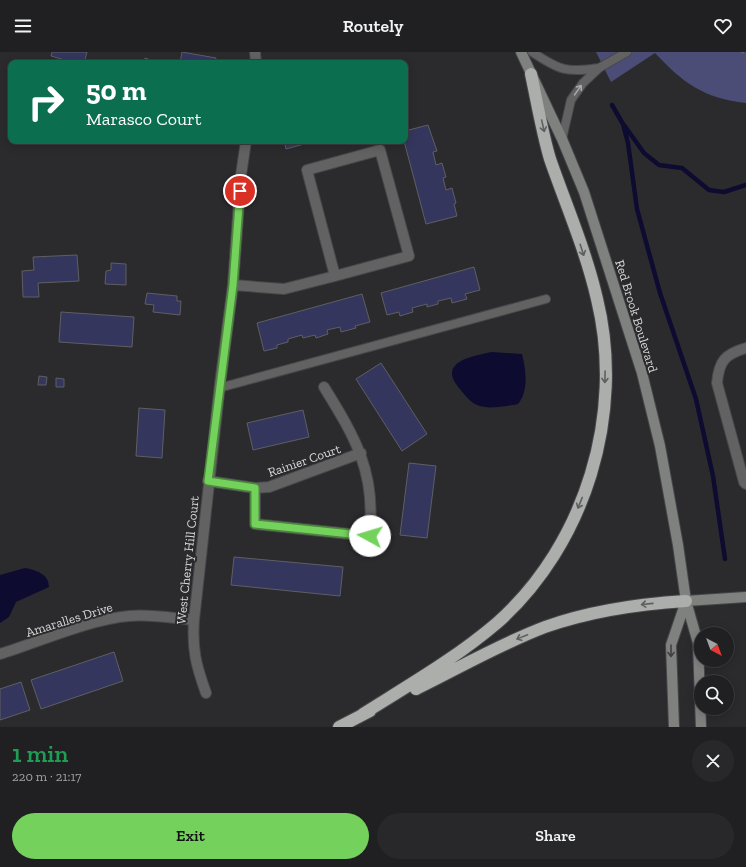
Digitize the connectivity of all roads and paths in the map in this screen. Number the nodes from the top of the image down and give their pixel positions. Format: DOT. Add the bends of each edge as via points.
graph roads {
  1 [pos="521,52"];
  2 [pos="532,52"];
  3 [pos="627,52"];
  4 [pos="741,52"];
  5 [pos="746,53"];
  6 [pos="599,68"];
  7 [pos="531,74"];
  8 [pos="562,140"];
  9 [pos="246,144"];
  10 [pos="335,276"];
  11 [pos="233,285"];
  12 [pos="546,300"];
  13 [pos="746,348"];
  14 [pos="324,387"];
  15 [pos="219,388"];
  16 [pos="361,453"];
  17 [pos="208,481"];
  18 [pos="746,484"];
  19 [pos="255,488"];
  20 [pos="746,596"];
  21 [pos="686,601"];
  22 [pos="194,620"];
  23 [pos="0,654"];
  24 [pos="206,693"];
  25 [pos="363,714"];
  26 [pos="339,727"];
  27 [pos="674,727"];
  28 [pos="701,727"];
  1 -- 7 [label="main road, Red Brook Boulevard"];
  2 -- 6 [label="lane" via="567,71"];
  3 -- 6 [label="lane"];
  4 -- 5 [label="path"];
  8 -- 6 [label="lane, one-way" via="571,100 583,83"];
  7 -- 8 [label="main road, Red Brook Boulevard"];
  7 -- 25 [label="highway, one-way" via="550,157 598,298 606,373 599,444 575,516 540,575 518,601 471,644"];
  8 -- 21 [label="main road, Red Brook Boulevard" via="584,192 642,372 660,446"];
  9 -- 11 [label="street, West Cherry Hill Court"];
  10 -- 10 [label="street" via="307,170 380,150 408,256"];
  10 -- 11 [label="street" via="284,289"];
  11 -- 15 [label="street, West Cherry Hill Court"];
  12 -- 15 [label="lane"];
  13 -- 18 [label="street" via="736,351 718,367 717,383"];
  14 -- 16 [label="street" via="351,430"];
  15 -- 17 [label="street, West Cherry Hill Court"];
  16 -- 19 [label="street, Rainier Court" via="290,480"];
  16 -- 19 [label="street" via="371,498 370,536 255,524"];
  17 -- 19 [label="street, Rainier Court"];
  17 -- 22 [label="street, West Cherry Hill Court"];
  20 -- 21 [label="main road"];
  21 -- 25 [label="highway, one-way" via="619,608 547,627 508,642"];
  21 -- 27 [label="main road, one-way" via="671,645"];
  21 -- 28 [label="main road, Red Brook Boulevard" via="698,643"];
  22 -- 23 [label="street, Amaralles Drive" via="154,615 115,618"];
  22 -- 24 [label="street, West Cherry Hill Court" via="192,644"];
  25 -- 26 [label="highway"];
}
